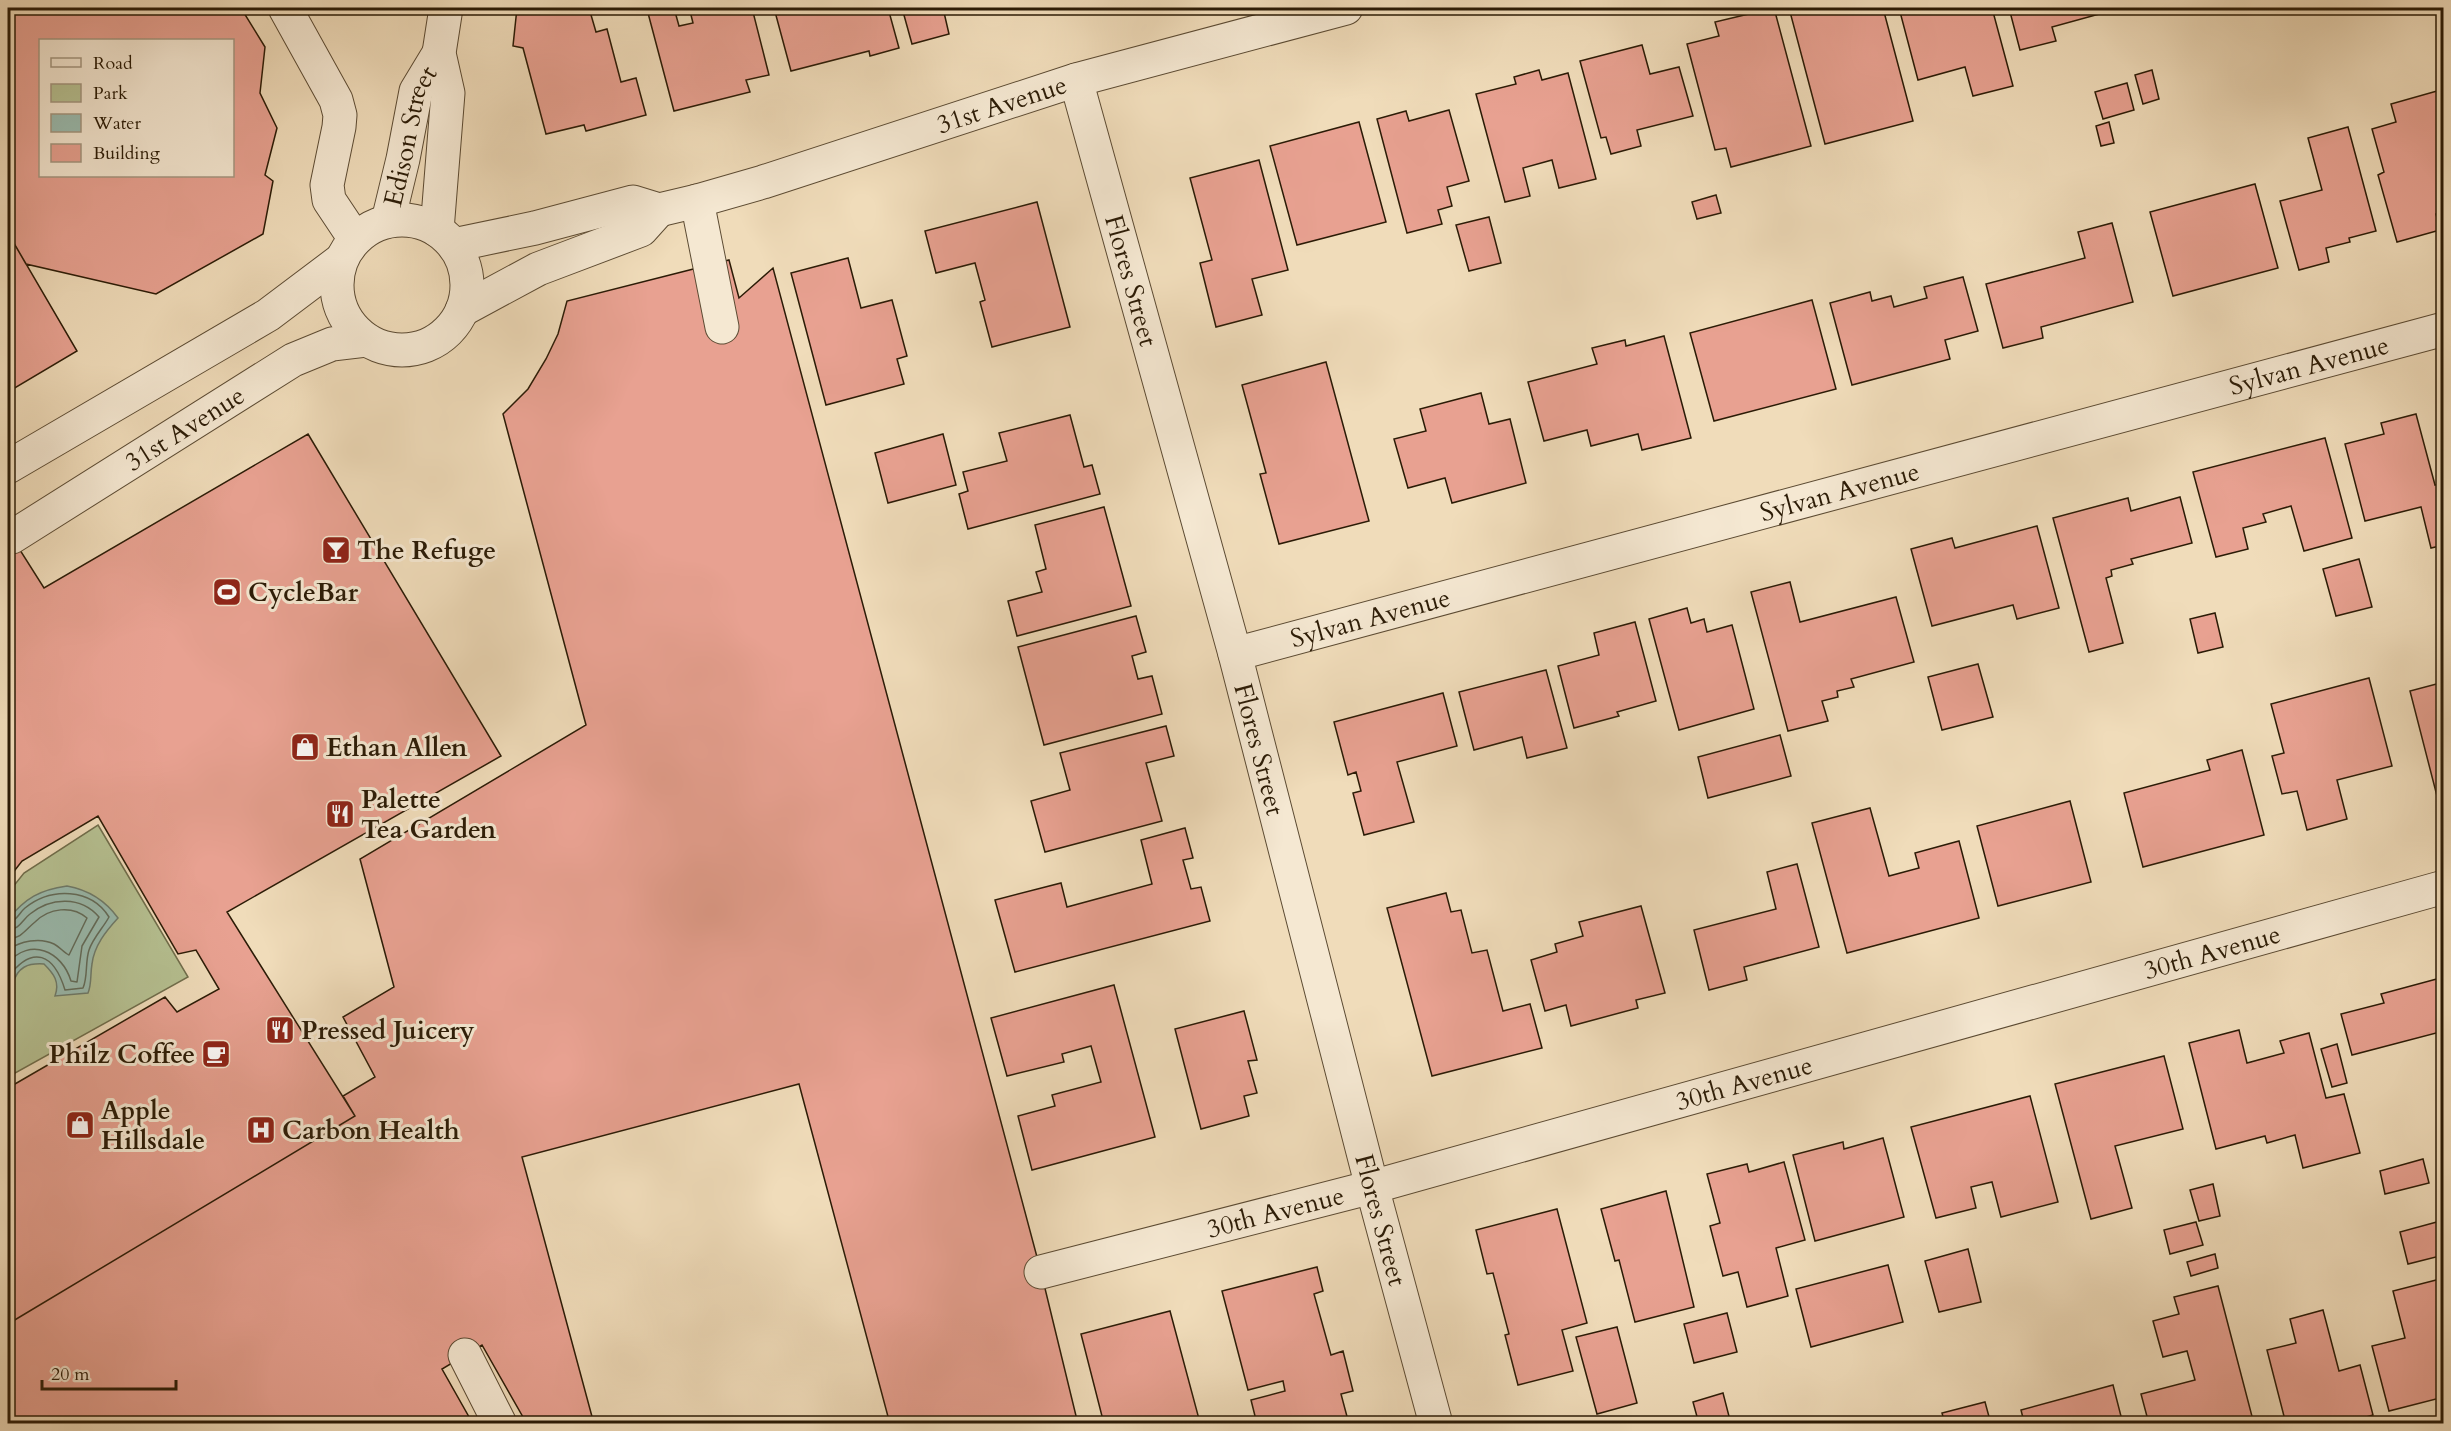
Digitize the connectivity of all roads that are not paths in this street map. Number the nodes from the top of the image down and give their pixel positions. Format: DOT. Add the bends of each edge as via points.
graph roads {
  1 [pos="285,8"];
  2 [pos="447,8"];
  3 [pos="1346,8"];
  4 [pos="440,53"];
  5 [pos="1076,80"];
  6 [pos="697,201"];
  7 [pos="659,210"];
  8 [pos="387,220"];
  9 [pos="445,237"];
  10 [pos="348,249"];
  11 [pos="462,310"];
  12 [pos="722,327"];
  13 [pos="2444,329"];
  14 [pos="366,340"];
  15 [pos="8,467"];
  16 [pos="12,537"];
  17 [pos="1235,654"];
  18 [pos="2444,887"];
  19 [pos="1372,1187"];
  20 [pos="1041,1272"];
  21 [pos="465,1356"];
  22 [pos="500,1424"];
  23 [pos="1436,1424"];
  1 -- 10 [label="street" via="336,100 340,115 327,185"];
  2 -- 4 [label="street, Edison Street"];
  3 -- 5 [label="street, 31st Avenue"];
  4 -- 8 [label="street, Edison Street" via="416,91"];
  4 -- 9 [label="street, Edison Street" via="448,93"];
  5 -- 6 [label="street, 31st Avenue"];
  5 -- 17 [label="street, Flores Street"];
  6 -- 7 [label="street, 31st Avenue"];
  6 -- 12 [label="street"];
  7 -- 9 [label="street, 31st Avenue" via="633,202 535,228"];
  7 -- 11 [label="street" via="641,230 538,269"];
  8 -- 9 [label="street" via="416,221"];
  8 -- 10 [label="street" via="371,227"];
  9 -- 11 [label="street" via="465,265 467,288"];
  10 -- 14 [label="street" via="336,282 339,304 350,325"];
  10 -- 15 [label="street, 31st Avenue" via="268,315"];
  11 -- 14 [label="street" via="450,329 421,347 387,349"];
  13 -- 17 [label="street, Sylvan Avenue"];
  14 -- 16 [label="street, 31st Avenue" via="332,344 293,360"];
  17 -- 19 [label="street, Flores Street"];
  18 -- 19 [label="street, 30th Avenue"];
  19 -- 20 [label="street, 30th Avenue"];
  19 -- 23 [label="street, Flores Street"];
  21 -- 22 [label="street"];
}
